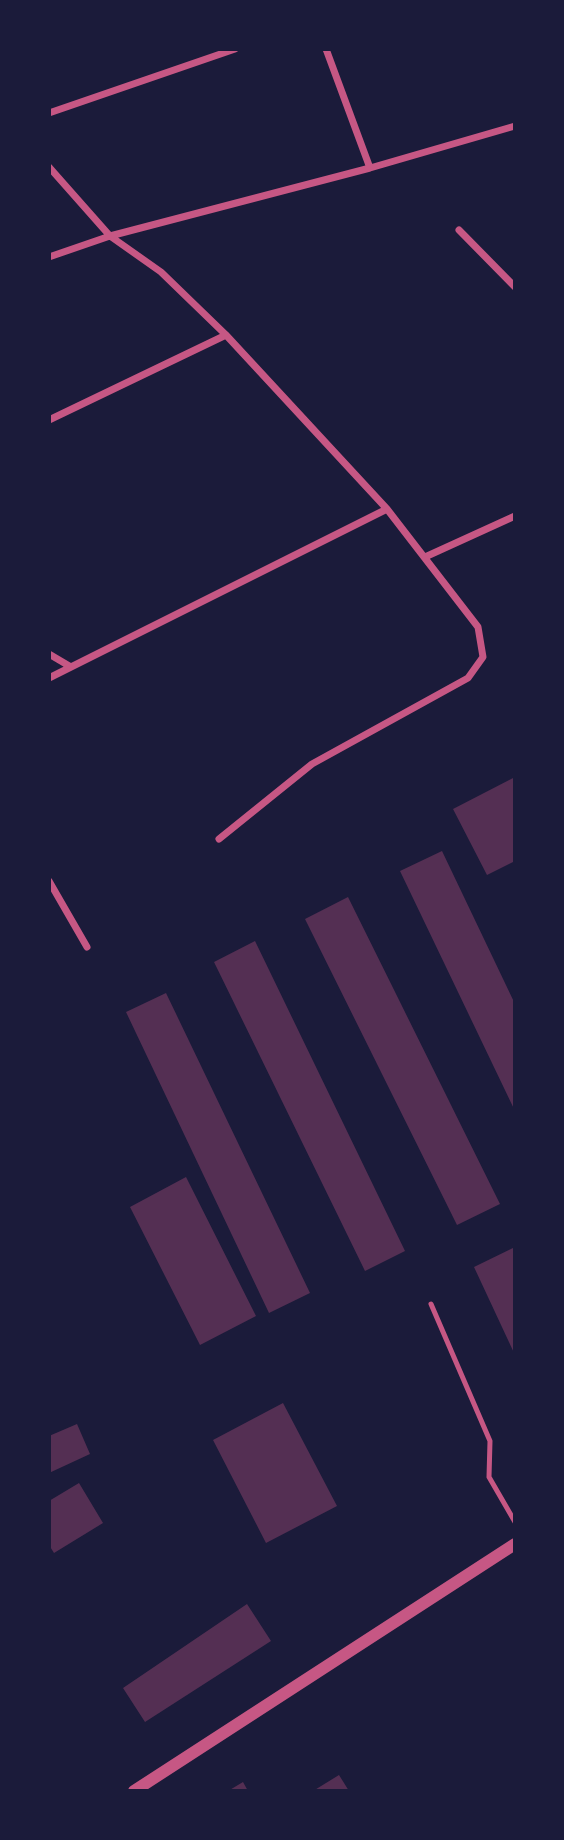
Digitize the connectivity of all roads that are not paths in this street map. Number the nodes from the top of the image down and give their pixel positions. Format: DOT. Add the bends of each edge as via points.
graph roads {
  1 [pos="236,49"];
  2 [pos="326,49"];
  3 [pos="49,113"];
  4 [pos="515,126"];
  5 [pos="49,167"];
  6 [pos="370,168"];
  7 [pos="459,230"];
  8 [pos="110,236"];
  9 [pos="49,257"];
  10 [pos="515,287"];
  11 [pos="226,335"];
  12 [pos="49,420"];
  13 [pos="387,509"];
  14 [pos="515,516"];
  15 [pos="425,557"];
  16 [pos="49,654"];
  17 [pos="71,667"];
  18 [pos="49,678"];
  19 [pos="219,839"];
  20 [pos="49,881"];
  21 [pos="87,947"];
  22 [pos="431,1304"];
  23 [pos="515,1522"];
  24 [pos="515,1544"];
  25 [pos="134,1791"];
  1 -- 3 [label="street"];
  2 -- 6 [label="street"];
  4 -- 6 [label="street"];
  5 -- 8 [label="street"];
  6 -- 8 [label="street"];
  7 -- 10 [label="street"];
  8 -- 9 [label="street"];
  8 -- 11 [label="street" via="161,272"];
  11 -- 12 [label="street"];
  11 -- 13 [label="street"];
  13 -- 15 [label="street"];
  13 -- 17 [label="street"];
  14 -- 15 [label="street"];
  15 -- 19 [label="street" via="478,627 483,657 468,678 312,764"];
  16 -- 17 [label="street"];
  17 -- 18 [label="street"];
  20 -- 21 [label="street"];
  22 -- 23 [label="lane" via="490,1441 489,1477"];
  24 -- 25 [label="street"];
}
